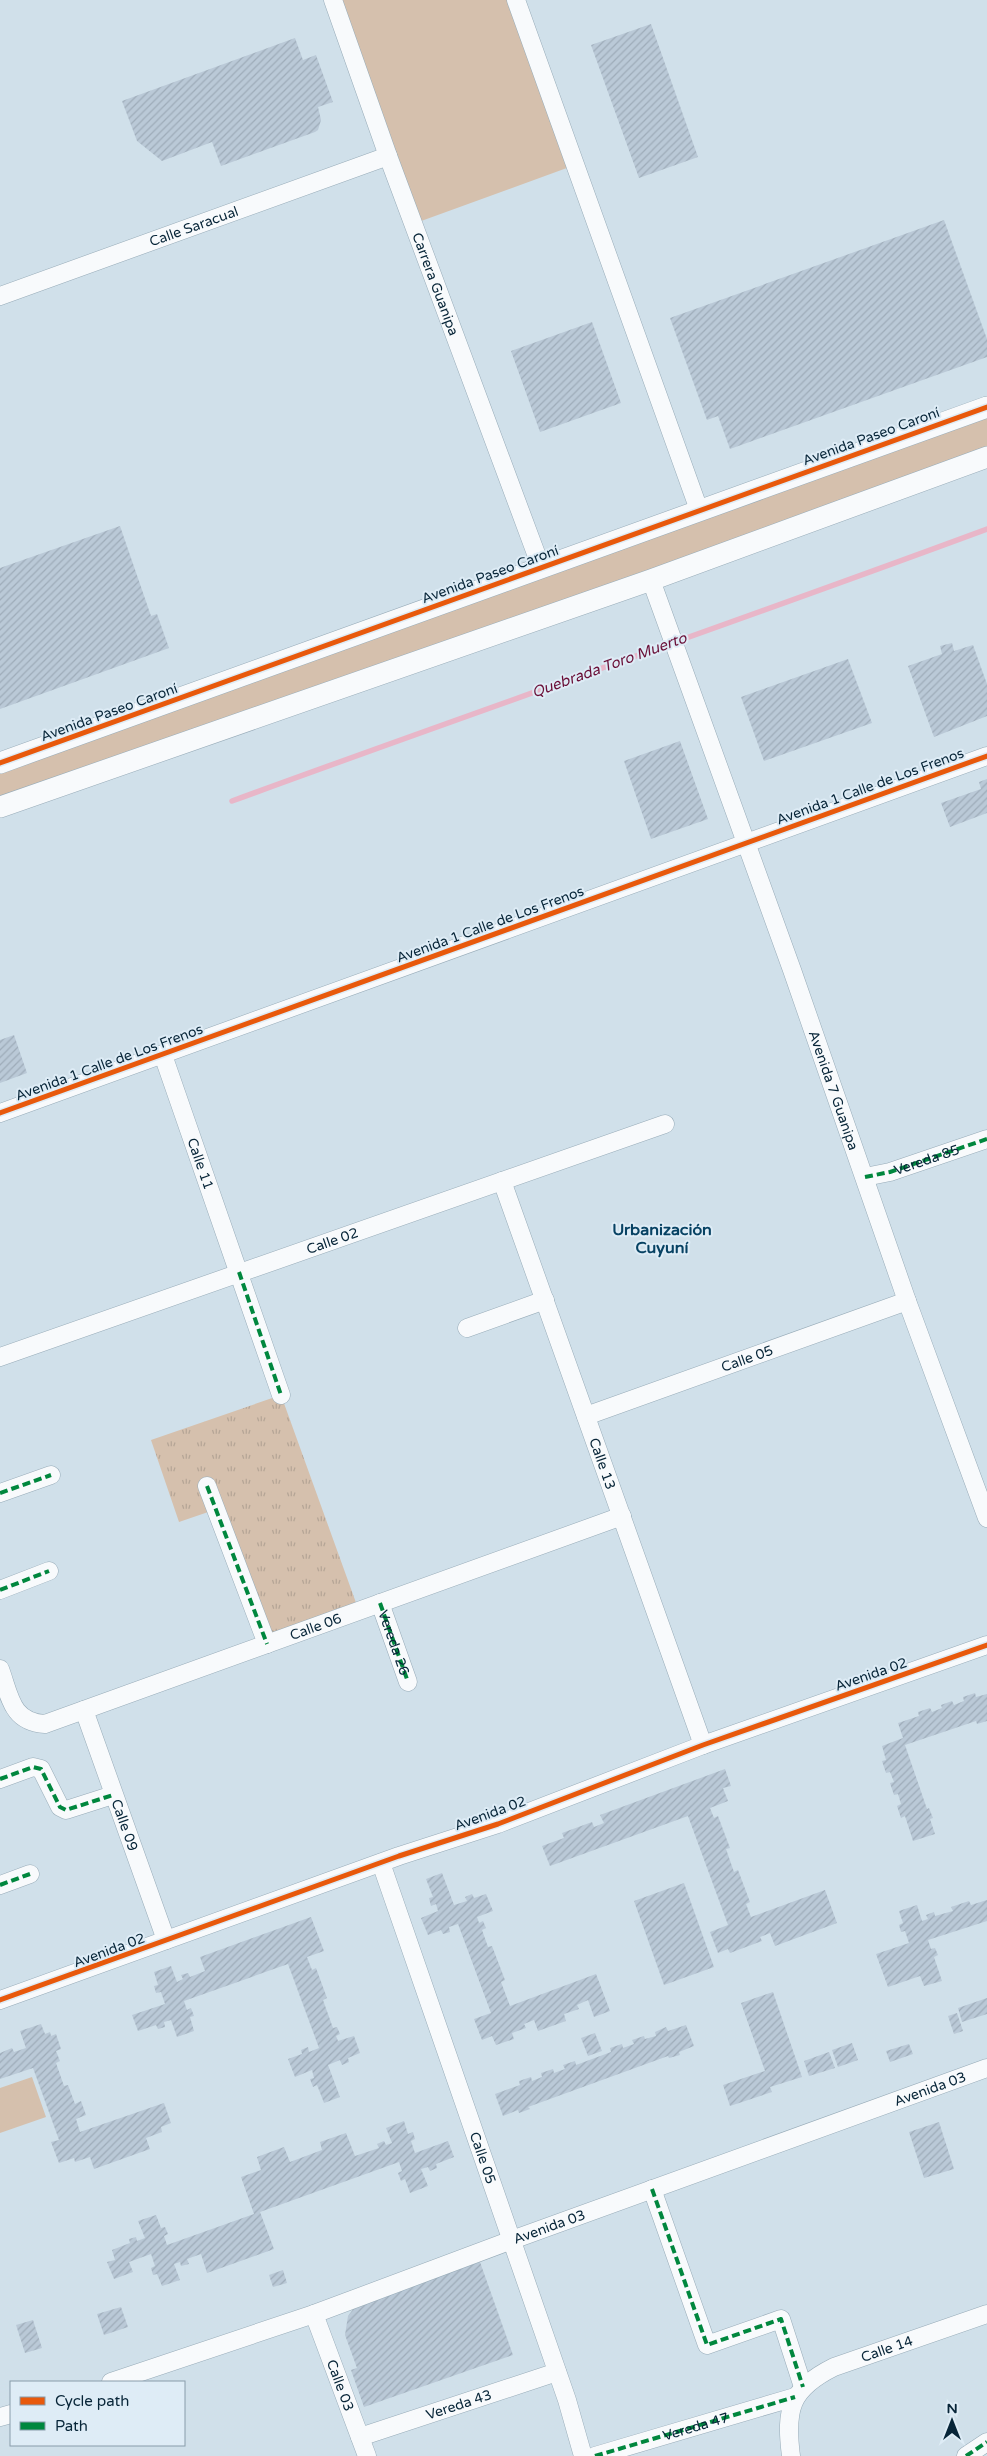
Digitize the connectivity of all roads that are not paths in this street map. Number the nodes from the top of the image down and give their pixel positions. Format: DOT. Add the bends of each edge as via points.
graph roads {
  1 [pos="333,0"];
  2 [pos="516,0"];
  3 [pos="388,156"];
  4 [pos="0,296"];
  5 [pos="987,407"];
  6 [pos="987,457"];
  7 [pos="699,510"];
  8 [pos="540,567"];
  9 [pos="651,580"];
  10 [pos="987,756"];
  11 [pos="0,762"];
  12 [pos="0,807"];
  13 [pos="744,843"];
  14 [pos="163,1055"];
  15 [pos="0,1113"];
  16 [pos="665,1124"];
  17 [pos="987,1139"];
  18 [pos="864,1177"];
  19 [pos="502,1181"];
  20 [pos="239,1272"];
  21 [pos="545,1300"];
  22 [pos="907,1301"];
  23 [pos="467,1328"];
  24 [pos="0,1357"];
  25 [pos="281,1395"];
  26 [pos="586,1416"];
  27 [pos="51,1475"];
  28 [pos="208,1486"];
  29 [pos="0,1493"];
  30 [pos="622,1516"];
  31 [pos="987,1518"];
  32 [pos="49,1571"];
  33 [pos="0,1590"];
  34 [pos="380,1603"];
  35 [pos="267,1644"];
  36 [pos="987,1645"];
  37 [pos="0,1669"];
  38 [pos="408,1682"];
  39 [pos="84,1710"];
  40 [pos="703,1745"];
  41 [pos="0,1779"];
  42 [pos="113,1795"];
  43 [pos="382,1863"];
  44 [pos="30,1874"];
  45 [pos="0,1885"];
  46 [pos="166,1940"];
  47 [pos="0,2000"];
  48 [pos="987,2068"];
  49 [pos="652,2189"];
  50 [pos="512,2240"];
  51 [pos="314,2314"];
  52 [pos="987,2314"];
  53 [pos="557,2372"];
  54 [pos="114,2381"];
  55 [pos="799,2392"];
  56 [pos="360,2437"];
  57 [pos="987,2442"];
  58 [pos="367,2456"];
  59 [pos="583,2456"];
  60 [pos="596,2456"];
  61 [pos="791,2456"];
  62 [pos="966,2456"];
  1 -- 3 [label="street, Carrera Guanipa"];
  2 -- 7 [label="street"];
  3 -- 4 [label="street, Calle Saracual"];
  3 -- 8 [label="street, Carrera Guanipa"];
  5 -- 7 [label="street, Avenida Paseo Caroní"];
  6 -- 9 [label="street"];
  7 -- 8 [label="street, Avenida Paseo Caroní"];
  8 -- 11 [label="street, Avenida Paseo Caroní"];
  9 -- 12 [label="street"];
  9 -- 13 [label="street, Avenida 7 Guanipa"];
  10 -- 13 [label="street, Avenida 1 Calle de Los Frenos"];
  13 -- 14 [label="street, Avenida 1 Calle de Los Frenos"];
  13 -- 18 [label="street, Avenida 7 Guanipa"];
  14 -- 15 [label="street, Avenida 1 Calle de Los Frenos"];
  14 -- 20 [label="street, Calle 11"];
  16 -- 19 [label="street, Calle 02"];
  17 -- 18 [label="street, Vereda 85" via="890,1172"];
  18 -- 22 [label="street, Avenida 7 Guanipa"];
  19 -- 20 [label="street, Calle 02"];
  19 -- 21 [label="street, Calle 13"];
  20 -- 24 [label="street, Calle 02"];
  20 -- 25 [label="street, Calle 11"];
  21 -- 23 [label="street"];
  21 -- 26 [label="street, Calle 13"];
  22 -- 26 [label="street, Calle 05"];
  22 -- 31 [label="street, Avenida 7 Guanipa"];
  26 -- 30 [label="street, Calle 13"];
  27 -- 29 [label="street"];
  28 -- 35 [label="street"];
  30 -- 34 [label="street, Calle 06"];
  30 -- 40 [label="street, Calle 13"];
  32 -- 33 [label="street"];
  34 -- 35 [label="street, Calle 06"];
  34 -- 38 [label="street, Vereda 26"];
  35 -- 39 [label="street, Calle 06"];
  36 -- 40 [label="street, Avenida 02"];
  37 -- 39 [label="street, Calle 06" via="21,1718 45,1724"];
  39 -- 42 [label="street, Calle 09"];
  40 -- 43 [label="street, Avenida 02" via="498,1824"];
  41 -- 42 [label="street" via="33,1767 41,1769 60,1807 66,1810"];
  42 -- 46 [label="street, Calle 09"];
  43 -- 46 [label="street, Avenida 02"];
  43 -- 50 [label="street, Calle 05"];
  44 -- 45 [label="street"];
  46 -- 47 [label="street, Avenida 02"];
  48 -- 49 [label="street, Avenida 03"];
  49 -- 50 [label="street, Avenida 03"];
  49 -- 55 [label="street" via="707,2345 781,2319"];
  50 -- 51 [label="street, Avenida 03"];
  50 -- 53 [label="street, Calle 05"];
  51 -- 54 [label="street, Avenida 03"];
  51 -- 56 [label="street, Calle 03"];
  52 -- 55 [label="street, Calle 14" via="834,2367 815,2376"];
  53 -- 56 [label="street, Vereda 43"];
  53 -- 59 [label="street, Calle 05"];
  55 -- 60 [label="street, Vereda 47"];
  55 -- 61 [label="street" via="789,2426"];
  56 -- 58 [label="street, Calle 03"];
  57 -- 62 [label="street"];
}
